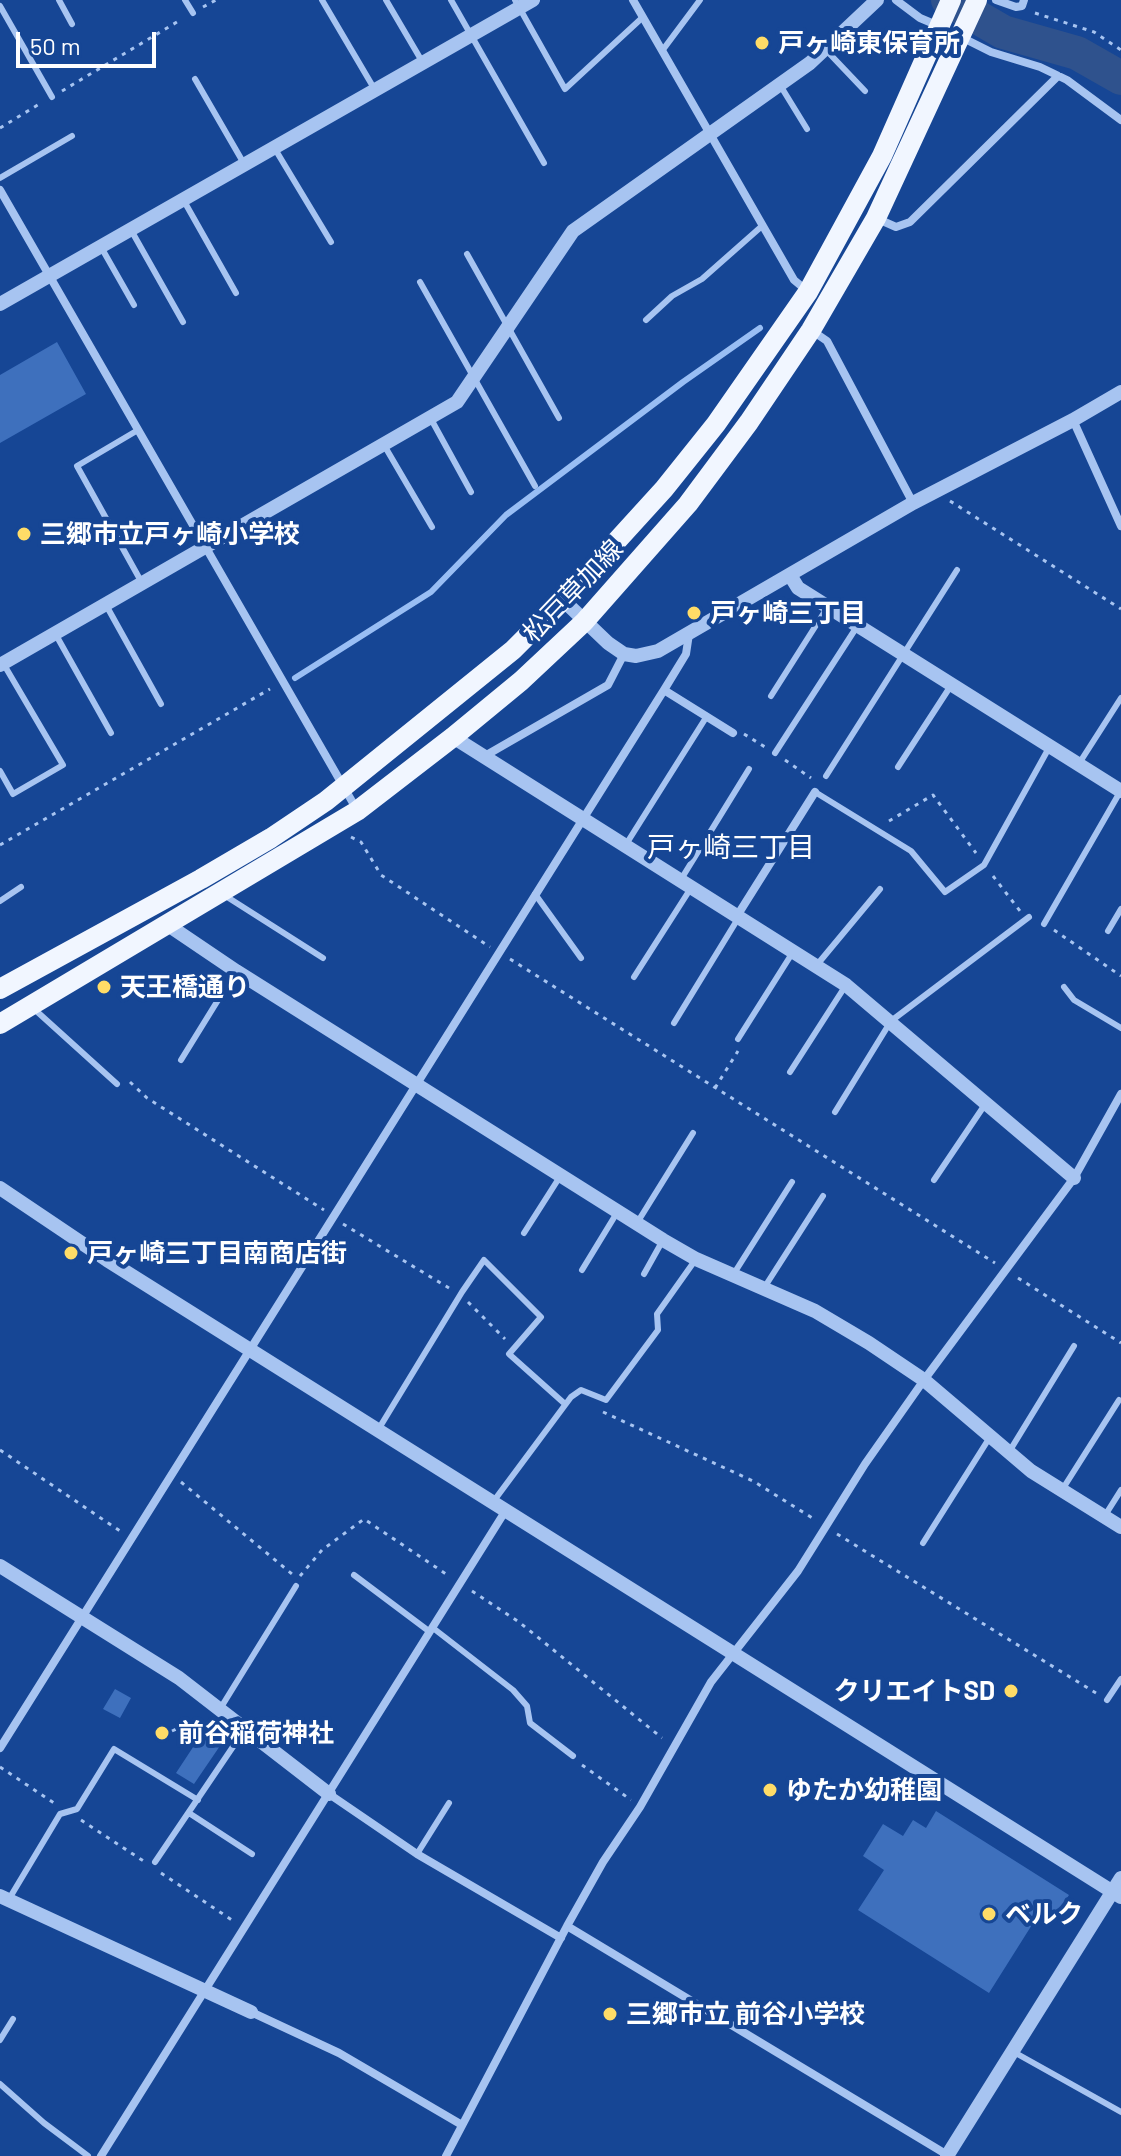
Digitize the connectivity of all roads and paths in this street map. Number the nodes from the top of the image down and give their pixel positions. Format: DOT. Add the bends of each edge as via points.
graph roads {
  1 [pos="59,0"];
  2 [pos="185,0"];
  3 [pos="216,0"];
  4 [pos="322,0"];
  5 [pos="386,0"];
  6 [pos="451,0"];
  7 [pos="633,0"];
  8 [pos="700,0"];
  9 [pos="877,0"];
  10 [pos="896,0"];
  11 [pos="951,0"];
  12 [pos="977,0"];
  13 [pos="996,0"];
  14 [pos="1024,0"];
  15 [pos="522,3"];
  16 [pos="0,6"];
  17 [pos="1016,7"];
  18 [pos="193,13"];
  19 [pos="643,17"];
  20 [pos="72,24"];
  21 [pos="939,27"];
  22 [pos="471,36"];
  23 [pos="961,37"];
  24 [pos="826,50"];
  25 [pos="1121,50"];
  26 [pos="662,51"];
  27 [pos="423,63"];
  28 [pos="1058,76"];
  29 [pos="195,79"];
  30 [pos="779,84"];
  31 [pos="375,90"];
  32 [pos="865,91"];
  33 [pos="52,97"];
  34 [pos="1121,120"];
  35 [pos="0,128"];
  36 [pos="807,129"];
  37 [pos="710,134"];
  38 [pos="72,136"];
  39 [pos="275,149"];
  40 [pos="544,163"];
  41 [pos="245,166"];
  42 [pos="0,178"];
  43 [pos="0,190"];
  44 [pos="184,201"];
  45 [pos="876,218"];
  46 [pos="762,226"];
  47 [pos="131,230"];
  48 [pos="331,242"];
  49 [pos="101,247"];
  50 [pos="467,254"];
  51 [pos="49,276"];
  52 [pos="420,282"];
  53 [pos="808,292"];
  54 [pos="236,293"];
  55 [pos="0,304"];
  56 [pos="134,305"];
  57 [pos="646,320"];
  58 [pos="183,322"];
  59 [pos="508,327"];
  60 [pos="811,330"];
  61 [pos="473,380"];
  62 [pos="1121,392"];
  63 [pos="559,418"];
  64 [pos="431,419"];
  65 [pos="1073,420"];
  66 [pos="138,430"];
  67 [pos="384,445"];
  68 [pos="535,486"];
  69 [pos="471,492"];
  70 [pos="947,499"];
  71 [pos="913,503"];
  72 [pos="1121,526"];
  73 [pos="432,527"];
  74 [pos="204,546"];
  75 [pos="957,570"];
  76 [pos="790,575"];
  77 [pos="142,583"];
  78 [pos="563,600"];
  79 [pos="105,604"];
  80 [pos="828,607"];
  81 [pos="1121,609"];
  82 [pos="584,622"];
  83 [pos="858,625"];
  84 [pos="55,633"];
  85 [pos="689,633"];
  86 [pos="904,653"];
  87 [pos="624,654"];
  88 [pos="2,664"];
  89 [pos="952,684"];
  90 [pos="274,687"];
  91 [pos="664,690"];
  92 [pos="771,696"];
  93 [pos="1121,698"];
  94 [pos="161,704"];
  95 [pos="707,716"];
  96 [pos="111,733"];
  97 [pos="733,733"];
  98 [pos="453,737"];
  99 [pos="1050,746"];
  100 [pos="775,753"];
  101 [pos="483,758"];
  102 [pos="1079,764"];
  103 [pos="898,767"];
  104 [pos="749,769"];
  105 [pos="0,771"];
  106 [pos="826,776"];
  107 [pos="344,788"];
  108 [pos="1121,791"];
  109 [pos="815,792"];
  110 [pos="357,811"];
  111 [pos="583,820"];
  112 [pos="344,833"];
  113 [pos="0,845"];
  114 [pos="625,846"];
  115 [pos="686,884"];
  116 [pos="21,887"];
  117 [pos="880,889"];
  118 [pos="221,893"];
  119 [pos="535,894"];
  120 [pos="0,901"];
  121 [pos="1121,909"];
  122 [pos="738,916"];
  123 [pos="1029,917"];
  124 [pos="1044,924"];
  125 [pos="168,925"];
  126 [pos="1108,931"];
  127 [pos="498,952"];
  128 [pos="793,952"];
  129 [pos="323,958"];
  130 [pos="581,958"];
  131 [pos="816,966"];
  132 [pos="236,971"];
  133 [pos="634,977"];
  134 [pos="846,985"];
  135 [pos="1064,987"];
  136 [pos="0,989"];
  137 [pos="31,1006"];
  138 [pos="891,1021"];
  139 [pos="674,1023"];
  140 [pos="0,1024"];
  141 [pos="1121,1028"];
  142 [pos="738,1039"];
  143 [pos="181,1060"];
  144 [pos="790,1072"];
  145 [pos="125,1077"];
  146 [pos="117,1084"];
  147 [pos="416,1084"];
  148 [pos="715,1088"];
  149 [pos="1121,1094"];
  150 [pos="986,1103"];
  151 [pos="1113,1108"];
  152 [pos="835,1112"];
  153 [pos="1121,1115"];
  154 [pos="693,1133"];
  155 [pos="561,1175"];
  156 [pos="1074,1178"];
  157 [pos="934,1180"];
  158 [pos="792,1182"];
  159 [pos="0,1188"];
  160 [pos="823,1196"];
  161 [pos="618,1211"];
  162 [pos="332,1218"];
  163 [pos="637,1223"];
  164 [pos="524,1233"];
  165 [pos="663,1240"];
  166 [pos="696,1259"];
  167 [pos="582,1270"];
  168 [pos="1005,1270"];
  169 [pos="644,1274"];
  170 [pos="733,1275"];
  171 [pos="764,1289"];
  172 [pos="461,1295"];
  173 [pos="1121,1343"];
  174 [pos="1074,1346"];
  175 [pos="514,1347"];
  176 [pos="250,1350"];
  177 [pos="924,1380"];
  178 [pos="571,1397"];
  179 [pos="1119,1400"];
  180 [pos="565,1404"];
  181 [pos="378,1430"];
  182 [pos="990,1437"];
  183 [pos="0,1450"];
  184 [pos="1008,1452"];
  185 [pos="172,1475"];
  186 [pos="1062,1490"];
  187 [pos="1121,1490"];
  188 [pos="500,1506"];
  189 [pos="1104,1517"];
  190 [pos="827,1527"];
  191 [pos="1121,1527"];
  192 [pos="123,1533"];
  193 [pos="923,1543"];
  194 [pos="2,1572"];
  195 [pos="354,1575"];
  196 [pos="460,1584"];
  197 [pos="296,1586"];
  198 [pos="82,1617"];
  199 [pos="431,1630"];
  200 [pos="732,1652"];
  201 [pos="1121,1679"];
  202 [pos="1107,1700"];
  203 [pos="220,1709"];
  204 [pos="196,1720"];
  205 [pos="246,1728"];
  206 [pos="172,1731"];
  207 [pos="674,1747"];
  208 [pos="0,1748"];
  209 [pos="573,1756"];
  210 [pos="0,1767"];
  211 [pos="329,1794"];
  212 [pos="198,1800"];
  213 [pos="449,1803"];
  214 [pos="640,1807"];
  215 [pos="68,1812"];
  216 [pos="189,1813"];
  217 [pos="252,1854"];
  218 [pos="417,1854"];
  219 [pos="155,1862"];
  220 [pos="1121,1878"];
  221 [pos="1117,1894"];
  222 [pos="4,1898"];
  223 [pos="567,1926"];
  224 [pos="244,1928"];
  225 [pos="561,1938"];
  226 [pos="205,1991"];
  227 [pos="251,2012"];
  228 [pos="13,2019"];
  229 [pos="0,2040"];
  230 [pos="1012,2051"];
  231 [pos="0,2084"];
  232 [pos="1121,2112"];
  233 [pos="462,2125"];
  234 [pos="103,2152"];
  235 [pos="88,2156"];
  236 [pos="113,2156"];
  237 [pos="446,2156"];
  238 [pos="948,2156"];
  1 -- 20 [label="lane"];
  2 -- 18 [label="lane"];
  3 -- 18 [label="path"];
  4 -- 31 [label="lane"];
  5 -- 27 [label="lane"];
  6 -- 22 [label="lane"];
  7 -- 19 [label="street"];
  8 -- 26 [label="lane"];
  9 -- 24 [label="street"];
  10 -- 21 [label="street"];
  11 -- 21 [label="main road, 松戸草加線"];
  12 -- 23 [label="main road, 松戸草加線"];
  13 -- 17 [label="street"];
  14 -- 17 [label="street"];
  15 -- 19 [label="lane" via="565,89"];
  15 -- 22 [label="street"];
  16 -- 33 [label="lane"];
  17 -- 25 [label="path" via="1094,32"];
  18 -- 33 [label="path"];
  19 -- 26 [label="street"];
  21 -- 53 [label="main road, 松戸草加線" via="882,156"];
  22 -- 27 [label="street"];
  22 -- 40 [label="lane"];
  23 -- 28 [label="street"];
  23 -- 45 [label="main road, 松戸草加線"];
  24 -- 30 [label="street"];
  24 -- 32 [label="lane"];
  26 -- 37 [label="street"];
  27 -- 31 [label="street"];
  28 -- 34 [label="street"];
  28 -- 45 [label="street" via="910,222 896,227"];
  29 -- 41 [label="lane"];
  30 -- 36 [label="lane"];
  30 -- 37 [label="street"];
  31 -- 39 [label="street"];
  33 -- 35 [label="path"];
  37 -- 46 [label="street"];
  37 -- 59 [label="street" via="573,231"];
  38 -- 42 [label="lane"];
  39 -- 41 [label="street"];
  39 -- 48 [label="lane"];
  41 -- 44 [label="street"];
  43 -- 51 [label="street"];
  44 -- 47 [label="street"];
  44 -- 54 [label="lane"];
  45 -- 60 [label="main road, 松戸草加線"];
  46 -- 53 [label="street" via="794,280"];
  46 -- 57 [label="lane"];
  47 -- 49 [label="street"];
  47 -- 58 [label="lane"];
  49 -- 51 [label="street"];
  49 -- 56 [label="lane"];
  50 -- 59 [label="lane"];
  51 -- 55 [label="street"];
  51 -- 66 [label="street"];
  52 -- 61 [label="lane"];
  53 -- 78 [label="main road, 松戸草加線" via="716,424"];
  59 -- 61 [label="street"];
  59 -- 63 [label="lane"];
  60 -- 71 [label="street" via="827,341"];
  60 -- 82 [label="main road, 松戸草加線" via="688,504"];
  61 -- 64 [label="street" via="457,402"];
  61 -- 68 [label="lane"];
  62 -- 65 [label="street"];
  64 -- 67 [label="street"];
  64 -- 69 [label="lane"];
  65 -- 71 [label="street"];
  65 -- 72 [label="street"];
  66 -- 74 [label="street"];
  66 -- 77 [label="lane" via="77,466"];
  67 -- 73 [label="lane"];
  67 -- 74 [label="street"];
  70 -- 81 [label="path"];
  71 -- 76 [label="street"];
  74 -- 77 [label="street"];
  74 -- 107 [label="street"];
  75 -- 86 [label="lane"];
  76 -- 80 [label="street" via="798,588"];
  76 -- 85 [label="street"];
  77 -- 79 [label="street"];
  78 -- 82 [label="street"];
  78 -- 107 [label="main road, 松戸草加線" via="513,650"];
  79 -- 84 [label="street"];
  79 -- 94 [label="lane"];
  80 -- 83 [label="street"];
  80 -- 92 [label="lane"];
  82 -- 87 [label="street"];
  82 -- 98 [label="main road, 松戸草加線"];
  83 -- 86 [label="street"];
  83 -- 100 [label="lane"];
  84 -- 88 [label="street"];
  84 -- 96 [label="lane"];
  85 -- 87 [label="street" via="658,651"];
  85 -- 91 [label="street" via="686,654"];
  86 -- 89 [label="street"];
  86 -- 106 [label="lane"];
  87 -- 101 [label="street" via="608,685"];
  88 -- 105 [label="lane" via="63,765 13,794"];
  89 -- 99 [label="street"];
  89 -- 103 [label="lane"];
  90 -- 113 [label="path"];
  91 -- 95 [label="street"];
  91 -- 111 [label="street"];
  93 -- 102 [label="lane"];
  95 -- 97 [label="street"];
  95 -- 114 [label="lane"];
  98 -- 101 [label="street"];
  98 -- 110 [label="main road, 松戸草加線"];
  99 -- 102 [label="street"];
  99 -- 109 [label="lane" via="984,865 945,892 911,851"];
  101 -- 111 [label="street"];
  102 -- 108 [label="street"];
  104 -- 115 [label="lane"];
  107 -- 110 [label="street"];
  107 -- 136 [label="main road, 松戸草加線" via="201,879"];
  108 -- 124 [label="lane"];
  109 -- 122 [label="street"];
  110 -- 118 [label="main road, 松戸草加線"];
  111 -- 114 [label="street"];
  111 -- 119 [label="street"];
  112 -- 127 [label="path" via="361,842 381,875"];
  114 -- 115 [label="street"];
  115 -- 122 [label="street"];
  115 -- 133 [label="lane"];
  116 -- 120 [label="lane"];
  117 -- 131 [label="lane"];
  118 -- 125 [label="main road, 松戸草加線"];
  118 -- 129 [label="lane"];
  119 -- 127 [label="street"];
  119 -- 130 [label="lane"];
  121 -- 126 [label="lane"];
  122 -- 128 [label="street"];
  122 -- 139 [label="lane"];
  123 -- 138 [label="lane"];
  125 -- 132 [label="street"];
  125 -- 137 [label="main road, 松戸草加線"];
  127 -- 147 [label="street"];
  127 -- 148 [label="path"];
  128 -- 131 [label="street"];
  128 -- 142 [label="lane"];
  131 -- 134 [label="street"];
  132 -- 143 [label="lane"];
  132 -- 147 [label="street"];
  134 -- 138 [label="street"];
  134 -- 144 [label="lane"];
  135 -- 141 [label="lane" via="1074,1000"];
  137 -- 140 [label="main road, 松戸草加線"];
  137 -- 146 [label="lane"];
  138 -- 150 [label="street"];
  138 -- 152 [label="lane"];
  142 -- 148 [label="path" via="739,1050"];
  145 -- 162 [label="path" via="147,1098"];
  147 -- 155 [label="street"];
  147 -- 162 [label="street"];
  148 -- 168 [label="path"];
  149 -- 151 [label="street"];
  150 -- 156 [label="street"];
  150 -- 157 [label="lane"];
  151 -- 153 [label="street"];
  151 -- 156 [label="street"];
  154 -- 163 [label="lane"];
  155 -- 161 [label="street"];
  155 -- 164 [label="lane"];
  156 -- 168 [label="street"];
  158 -- 170 [label="lane"];
  159 -- 176 [label="street"];
  160 -- 171 [label="lane"];
  161 -- 163 [label="street"];
  161 -- 167 [label="lane"];
  162 -- 172 [label="path"];
  162 -- 176 [label="street"];
  163 -- 165 [label="street"];
  165 -- 166 [label="street"];
  165 -- 169 [label="lane"];
  166 -- 170 [label="street"];
  166 -- 178 [label="lane" via="657,1314 658,1330 606,1400 581,1390"];
  168 -- 173 [label="path"];
  168 -- 177 [label="street"];
  170 -- 171 [label="street"];
  171 -- 177 [label="street" via="815,1311"];
  172 -- 175 [label="path"];
  172 -- 175 [label="lane" via="484,1260 541,1317"];
  172 -- 181 [label="lane"];
  174 -- 184 [label="lane"];
  175 -- 180 [label="lane" via="509,1354"];
  176 -- 181 [label="street"];
  176 -- 185 [label="street"];
  177 -- 182 [label="street"];
  177 -- 190 [label="street"];
  178 -- 180 [label="lane"];
  178 -- 190 [label="path" via="753,1481"];
  179 -- 186 [label="lane"];
  180 -- 188 [label="lane"];
  181 -- 188 [label="street"];
  182 -- 184 [label="street"];
  182 -- 193 [label="lane"];
  183 -- 192 [label="path"];
  184 -- 186 [label="street"];
  185 -- 196 [label="path" via="298,1579 322,1550 364,1519"];
  185 -- 198 [label="street"];
  186 -- 189 [label="street"];
  187 -- 189 [label="lane"];
  188 -- 196 [label="street"];
  188 -- 200 [label="street"];
  189 -- 191 [label="street"];
  190 -- 200 [label="street"];
  190 -- 202 [label="path"];
  194 -- 198 [label="street"];
  195 -- 199 [label="lane"];
  196 -- 199 [label="street"];
  196 -- 207 [label="path" via="519,1622"];
  197 -- 203 [label="lane"];
  198 -- 203 [label="street"];
  198 -- 208 [label="street"];
  199 -- 209 [label="lane" via="513,1690 527,1706 530,1723"];
  199 -- 211 [label="street"];
  200 -- 207 [label="street"];
  200 -- 221 [label="street"];
  201 -- 202 [label="lane"];
  203 -- 205 [label="street"];
  204 -- 206 [label="path"];
  205 -- 211 [label="street"];
  205 -- 212 [label="lane"];
  207 -- 214 [label="street"];
  209 -- 214 [label="path"];
  210 -- 215 [label="path"];
  211 -- 218 [label="street"];
  211 -- 224 [label="street"];
  212 -- 215 [label="lane" via="114,1749 77,1809"];
  212 -- 216 [label="lane"];
  213 -- 218 [label="lane"];
  214 -- 223 [label="street"];
  215 -- 222 [label="lane" via="60,1814"];
  215 -- 224 [label="path"];
  216 -- 217 [label="lane"];
  216 -- 219 [label="lane"];
  218 -- 225 [label="street"];
  220 -- 221 [label="street"];
  221 -- 230 [label="street"];
  222 -- 226 [label="street"];
  223 -- 225 [label="street"];
  223 -- 238 [label="street"];
  224 -- 226 [label="street"];
  225 -- 233 [label="street"];
  226 -- 227 [label="street"];
  226 -- 234 [label="street"];
  227 -- 233 [label="street" via="339,2053"];
  228 -- 229 [label="lane"];
  230 -- 232 [label="lane"];
  230 -- 238 [label="street"];
  231 -- 235 [label="lane"];
  233 -- 237 [label="street"];
  234 -- 236 [label="lane"];
}
